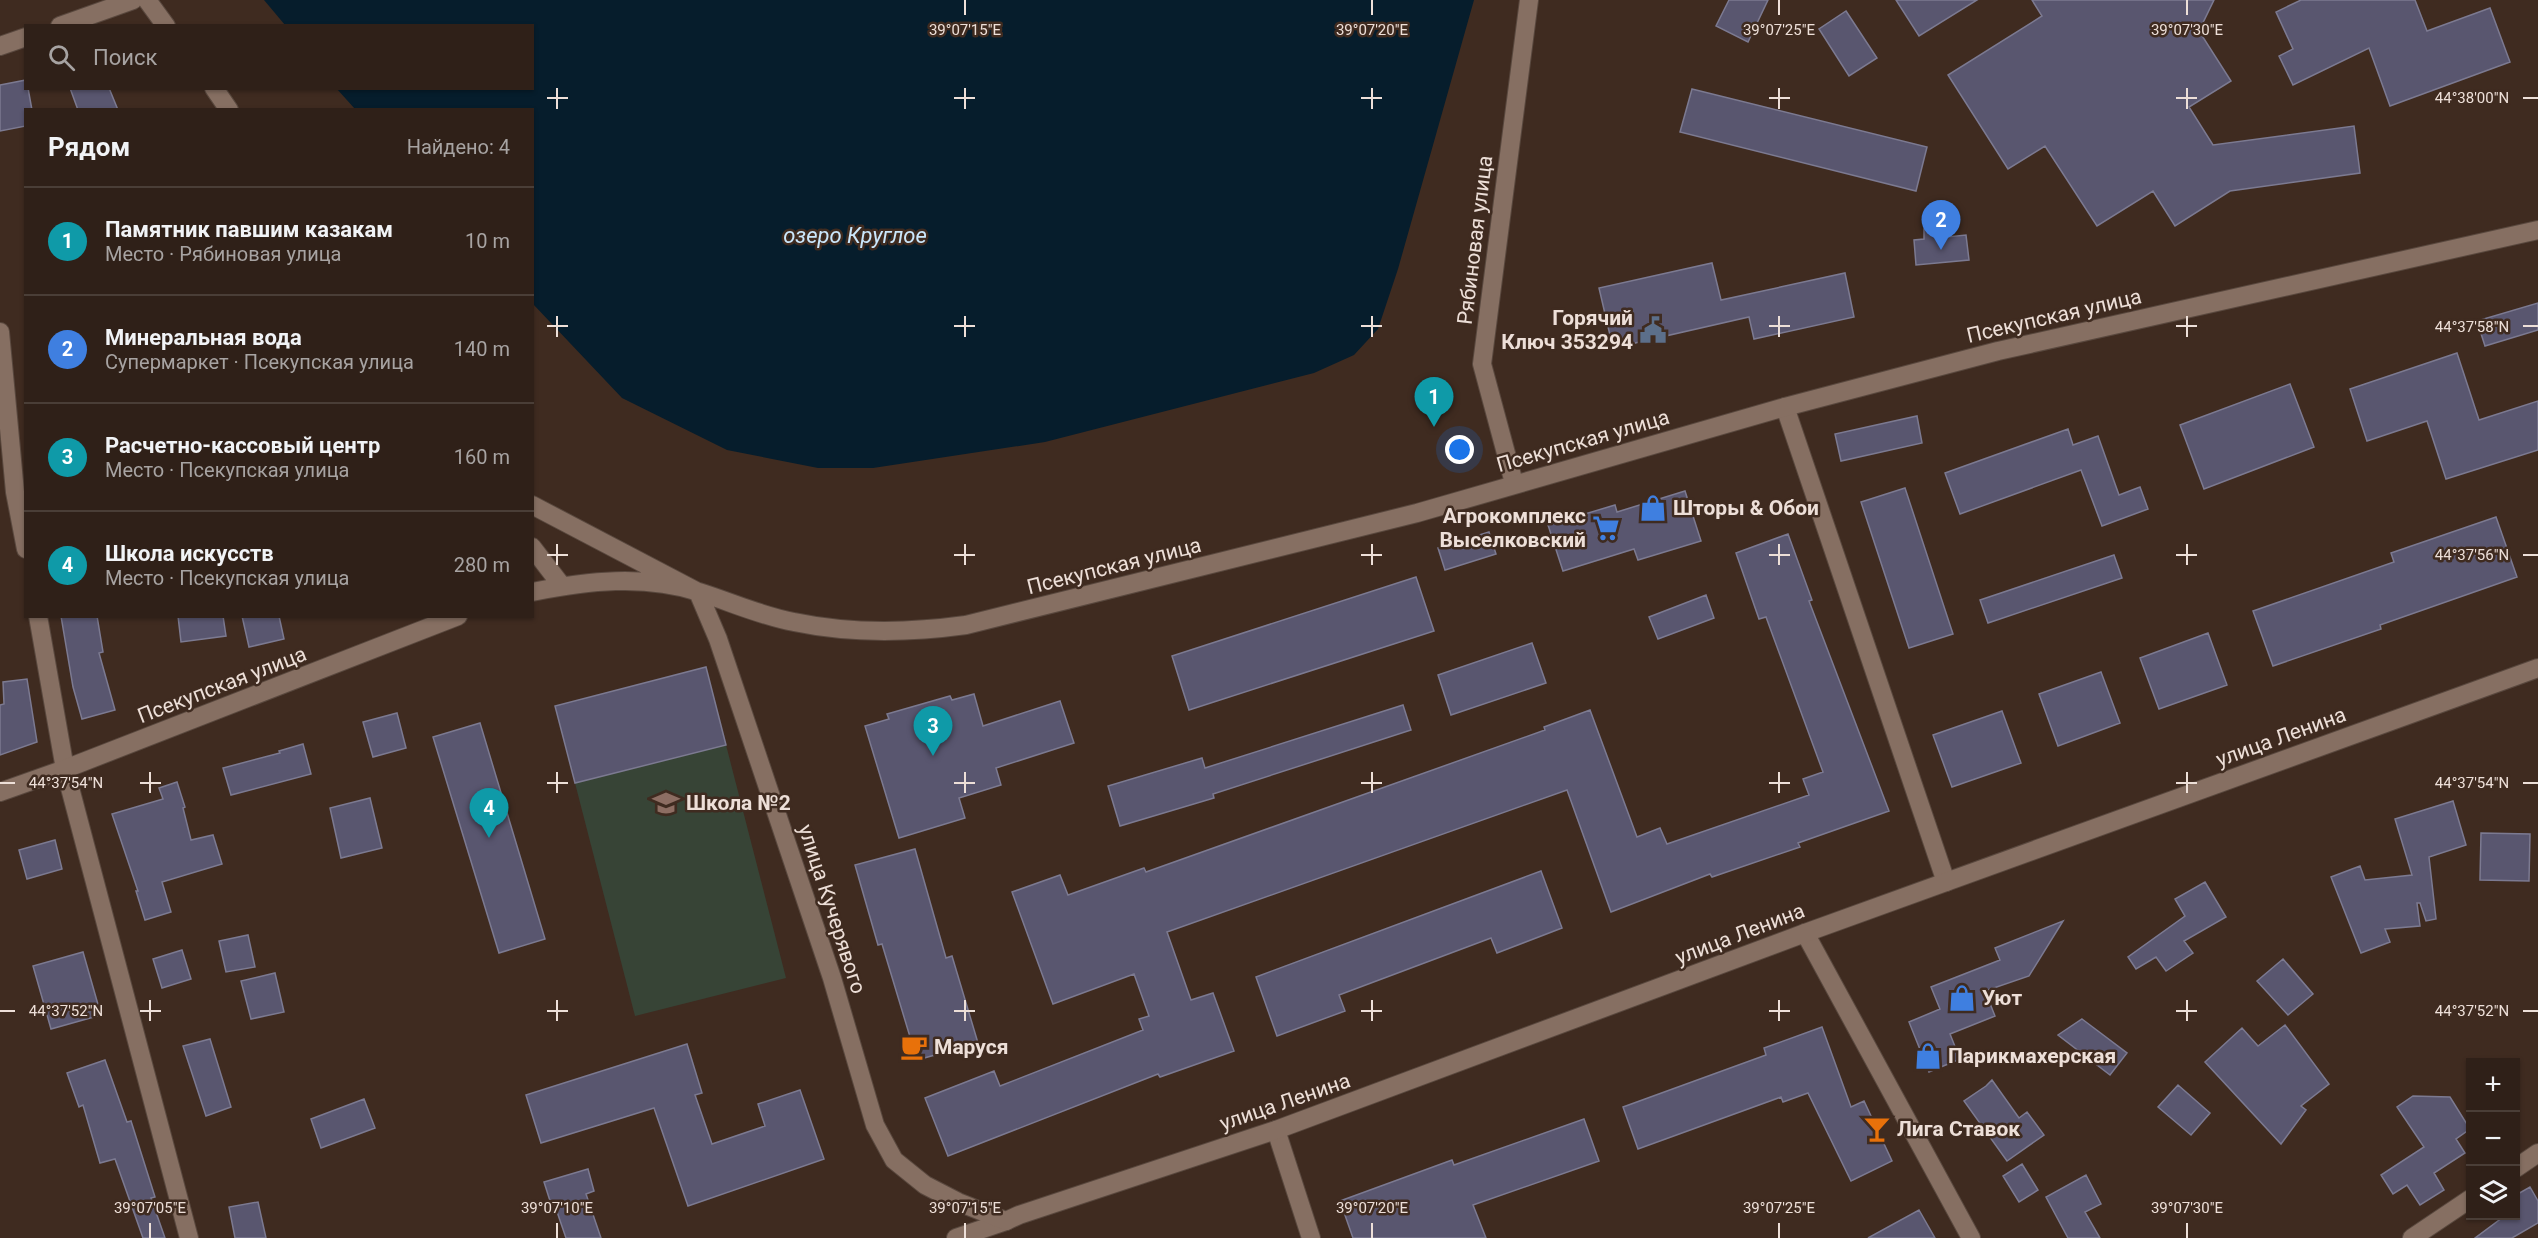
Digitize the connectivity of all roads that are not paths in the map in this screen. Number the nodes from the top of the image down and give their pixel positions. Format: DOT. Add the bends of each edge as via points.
graph roads {
  1 [pos="133,0"];
  2 [pos="147,0"];
  3 [pos="1529,0"];
  4 [pos="66,24"];
  5 [pos="165,24"];
  6 [pos="24,38"];
  7 [pos="0,46"];
  8 [pos="215,90"];
  9 [pos="229,108"];
  10 [pos="2538,230"];
  11 [pos="0,332"];
  12 [pos="1785,407"];
  13 [pos="1514,483"];
  14 [pos="534,506"];
  15 [pos="24,539"];
  16 [pos="534,550"];
  17 [pos="562,586"];
  18 [pos="534,592"];
  19 [pos="698,592"];
  20 [pos="38,618"];
  21 [pos="444,620"];
  22 [pos="2538,668"];
  23 [pos="65,770"];
  24 [pos="0,792"];
  25 [pos="1946,882"];
  26 [pos="1805,933"];
  27 [pos="1276,1130"];
  28 [pos="2538,1153"];
  29 [pos="2519,1166"];
  30 [pos="2466,1202"];
  31 [pos="1006,1221"];
  32 [pos="189,1238"];
  33 [pos="956,1238"];
  34 [pos="1311,1238"];
  35 [pos="1971,1238"];
  36 [pos="2412,1238"];
  1 -- 4 [label="street"];
  2 -- 5 [label="street"];
  3 -- 13 [label="street, Рябиновая улица" via="1482,364"];
  6 -- 7 [label="street"];
  8 -- 9 [label="street"];
  10 -- 12 [label="street, Псекупская улица" via="1998,351"];
  11 -- 15 [label="street" via="15,492"];
  12 -- 13 [label="street, Псекупская улица"];
  12 -- 25 [label="street"];
  13 -- 19 [label="street, Псекупская улица" via="1406,516 1017,614 925,631 886,632 792,622"];
  14 -- 19 [label="street"];
  16 -- 17 [label="street"];
  17 -- 18 [label="street, Псекупская улица"];
  17 -- 19 [label="street, Псекупская улица" via="635,581"];
  19 -- 31 [label="street, улица Кучерявого" via="722,650 832,978 875,1125 894,1160 925,1185"];
  20 -- 23 [label="street"];
  21 -- 23 [label="street, Псекупская улица"];
  22 -- 25 [label="street, улица Ленина"];
  23 -- 24 [label="street, Псекупская улица"];
  23 -- 32 [label="street"];
  25 -- 26 [label="street, улица Ленина"];
  26 -- 27 [label="street, улица Ленина"];
  26 -- 35 [label="street"];
  27 -- 31 [label="street, улица Ленина"];
  27 -- 34 [label="street"];
  28 -- 29 [label="street"];
  30 -- 36 [label="street"];
  31 -- 33 [label="street, улица Ленина"];
}
